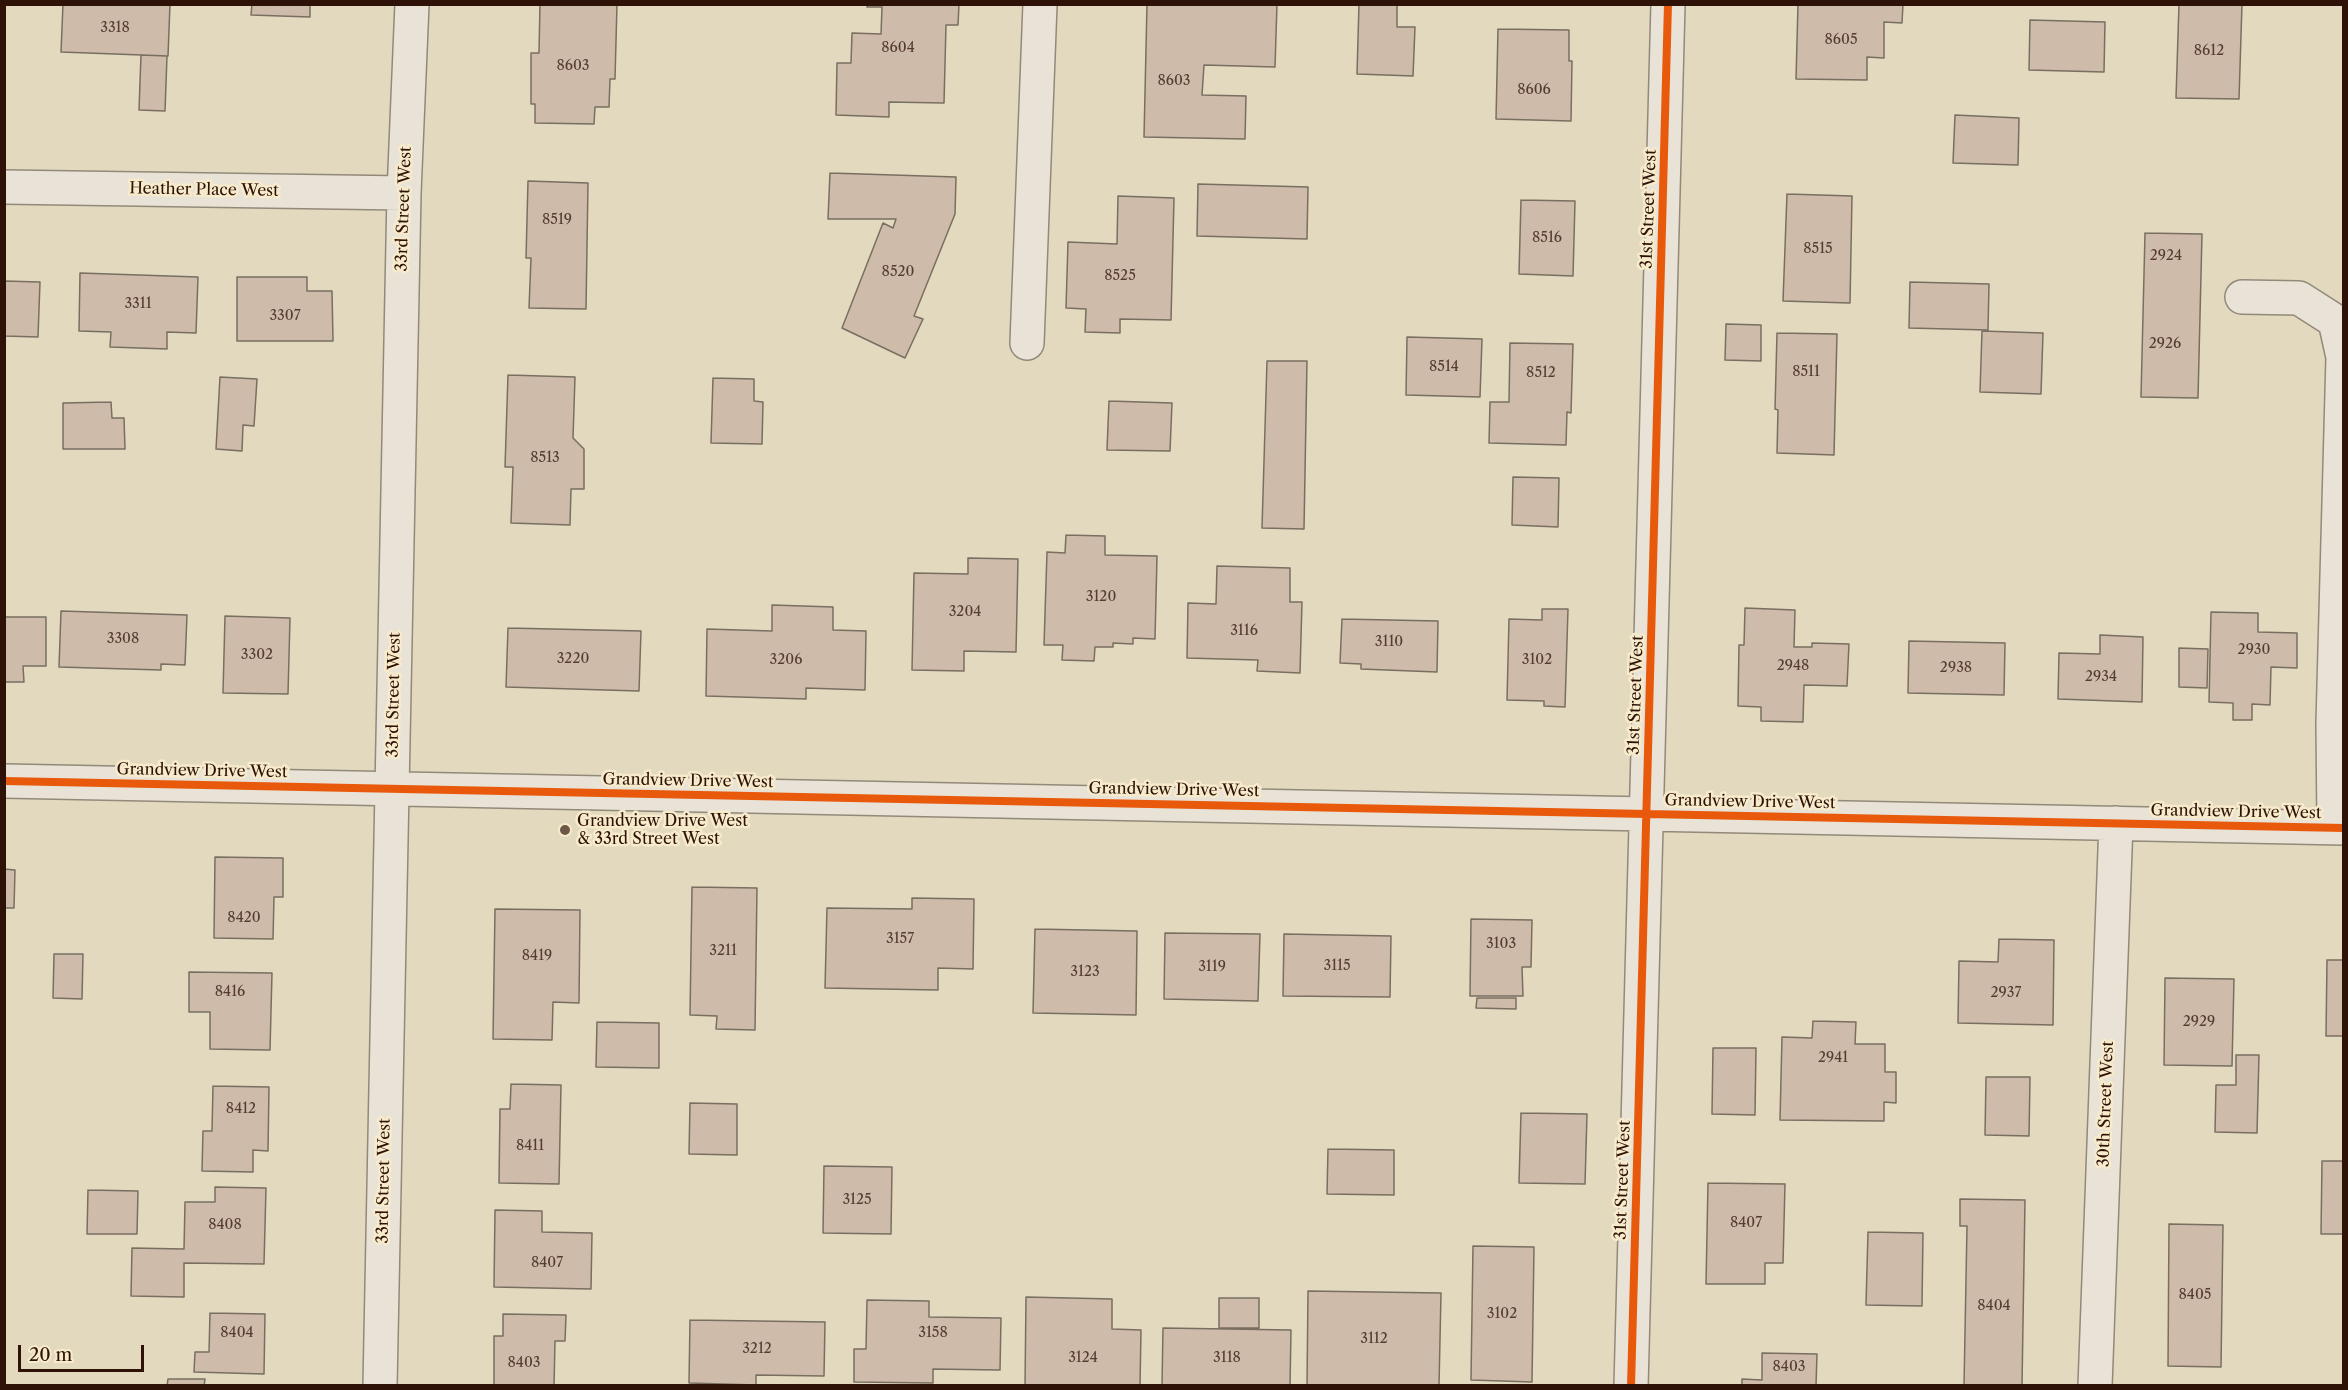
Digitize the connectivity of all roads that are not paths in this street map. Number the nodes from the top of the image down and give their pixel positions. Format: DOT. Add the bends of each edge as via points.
graph roads {
  1 [pos="412,4"];
  2 [pos="1040,4"];
  3 [pos="1668,4"];
  4 [pos="4,187"];
  5 [pos="404,193"];
  6 [pos="2242,297"];
  7 [pos="1027,343"];
  8 [pos="4,781"];
  9 [pos="392,788"];
  10 [pos="1646,813"];
  11 [pos="2116,823"];
  12 [pos="2339,827"];
  13 [pos="380,1386"];
  14 [pos="1631,1386"];
  15 [pos="2095,1386"];
  1 -- 5 [label="street, 33rd Street West"];
  2 -- 7 [label="street"];
  3 -- 10 [label="street, 31st Street West"];
  4 -- 5 [label="street, Heather Place West"];
  5 -- 9 [label="street, 33rd Street West"];
  6 -- 12 [label="street" via="2299,298 2335,321 2343,357 2334,723"];
  8 -- 9 [label="street, Grandview Drive West"];
  9 -- 10 [label="street, Grandview Drive West"];
  9 -- 13 [label="street, 33rd Street West"];
  10 -- 11 [label="street, Grandview Drive West"];
  10 -- 14 [label="street, 31st Street West"];
  11 -- 12 [label="street, Grandview Drive West"];
  11 -- 15 [label="street, 30th Street West"];
}
